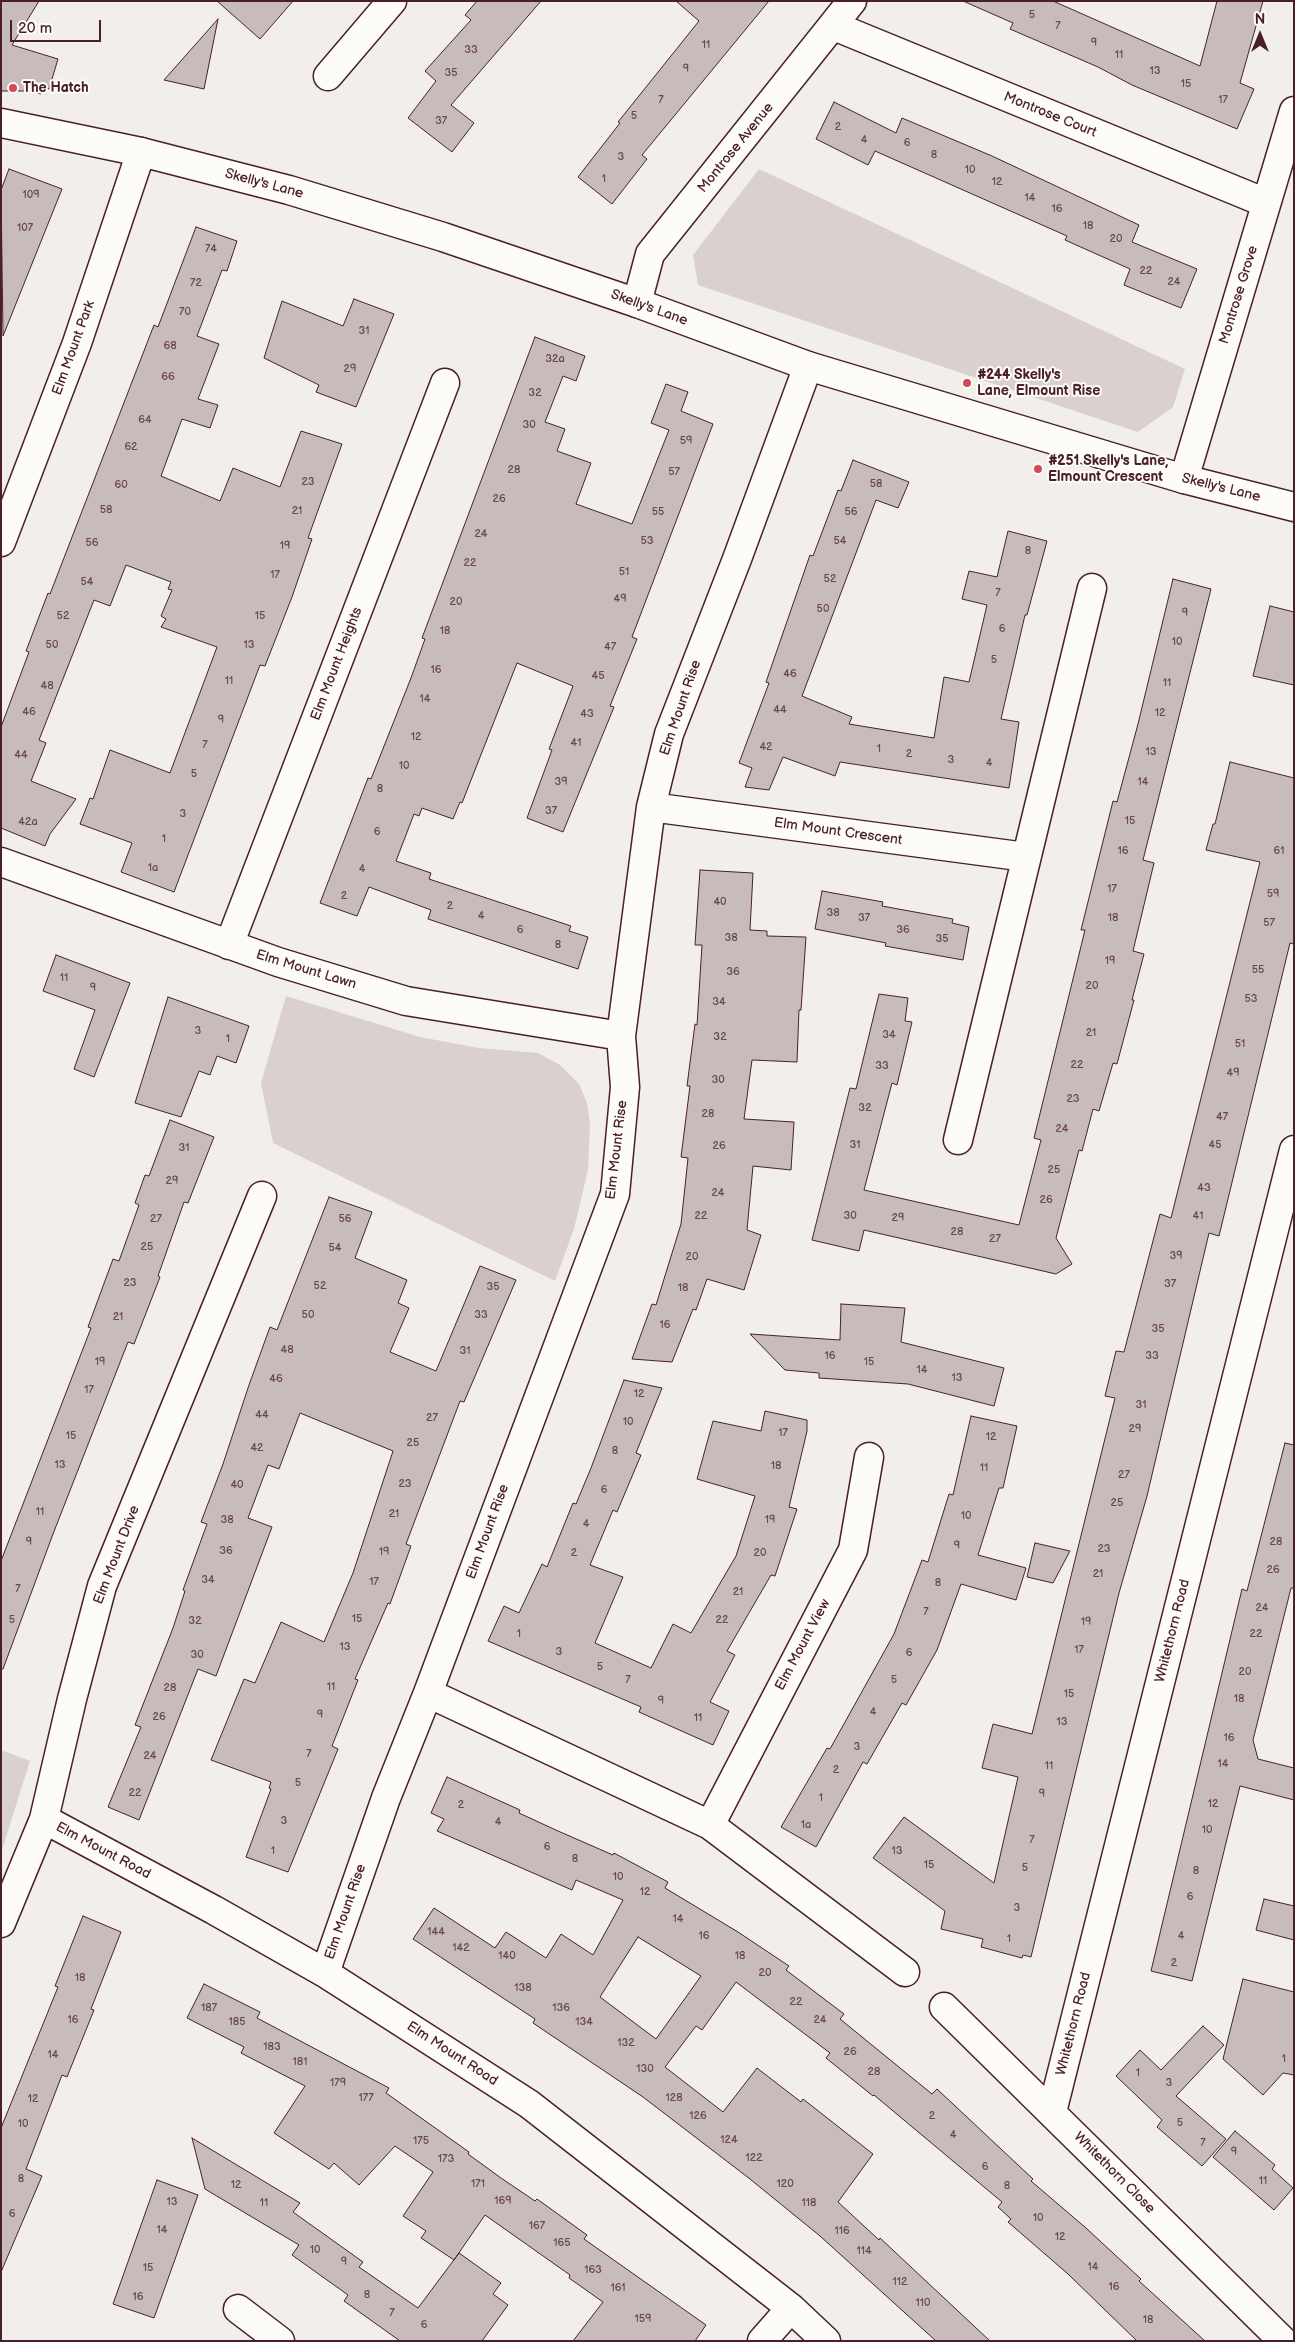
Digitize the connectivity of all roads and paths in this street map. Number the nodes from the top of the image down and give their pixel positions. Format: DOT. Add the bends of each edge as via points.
graph roads {
  1 [pos="392,1"];
  2 [pos="852,1"];
  3 [pos="834,26"];
  4 [pos="328,76"];
  5 [pos="1294,111"];
  6 [pos="1,123"];
  7 [pos="141,152"];
  8 [pos="1266,203"];
  9 [pos="637,303"];
  10 [pos="808,366"];
  11 [pos="445,383"];
  12 [pos="1184,479"];
  13 [pos="1294,507"];
  14 [pos="1,542"];
  15 [pos="1092,588"];
  16 [pos="651,807"];
  17 [pos="1026,857"];
  18 [pos="1,862"];
  19 [pos="229,945"];
  20 [pos="621,1036"];
  21 [pos="958,1140"];
  22 [pos="1294,1150"];
  23 [pos="262,1196"];
  24 [pos="869,1457"];
  25 [pos="428,1693"];
  26 [pos="44,1819"];
  27 [pos="710,1824"];
  28 [pos="1,1923"];
  29 [pos="905,1972"];
  30 [pos="325,1973"];
  31 [pos="944,2007"];
  32 [pos="1052,2112"];
  33 [pos="791,2308"];
  34 [pos="238,2309"];
  35 [pos="280,2341"];
  36 [pos="762,2341"];
  37 [pos="826,2341"];
  38 [pos="1283,2341"];
  1 -- 4 [label="street"];
  2 -- 3 [label="street, Montrose Avenue"];
  3 -- 8 [label="street, Montrose Court"];
  3 -- 9 [label="street, Montrose Avenue" via="650,254"];
  5 -- 8 [label="street, Montrose Grove"];
  6 -- 7 [label="street, Skelly's Lane"];
  7 -- 9 [label="street, Skelly's Lane" via="289,190 434,234"];
  7 -- 14 [label="street, Elm Mount Park" via="76,343"];
  8 -- 12 [label="street, Montrose Grove"];
  9 -- 10 [label="street, Skelly's Lane"];
  10 -- 12 [label="street, Skelly's Lane"];
  10 -- 16 [label="street, Elm Mount Rise" via="669,734"];
  11 -- 19 [label="street, Elm Mount Heights"];
  12 -- 13 [label="street, Skelly's Lane"];
  15 -- 17 [label="street"];
  16 -- 17 [label="street, Elm Mount Crescent"];
  16 -- 20 [label="street, Elm Mount Rise"];
  17 -- 21 [label="street"];
  18 -- 19 [label="street, Elm Mount Lawn"];
  19 -- 20 [label="street, Elm Mount Lawn" via="406,1001"];
  20 -- 25 [label="street, Elm Mount Rise" via="625,1087 615,1194"];
  22 -- 32 [label="street, Whitethorn Road"];
  23 -- 26 [label="street, Elm Mount Drive" via="102,1586"];
  24 -- 27 [label="street, Elm Mount View" via="853,1550"];
  25 -- 27 [label="street"];
  25 -- 30 [label="street, Elm Mount Rise" via="386,1798"];
  26 -- 28 [label="street, Elm Mount Drive"];
  26 -- 30 [label="street, Elm Mount Road"];
  27 -- 29 [label="street"];
  30 -- 33 [label="street, Elm Mount Road" via="529,2104"];
  31 -- 32 [label="street, Whitethorn Close"];
  32 -- 38 [label="street, Whitethorn Close"];
  33 -- 36 [label="street"];
  33 -- 37 [label="street, Elm Mount Road"];
  34 -- 35 [label="street"];
}
